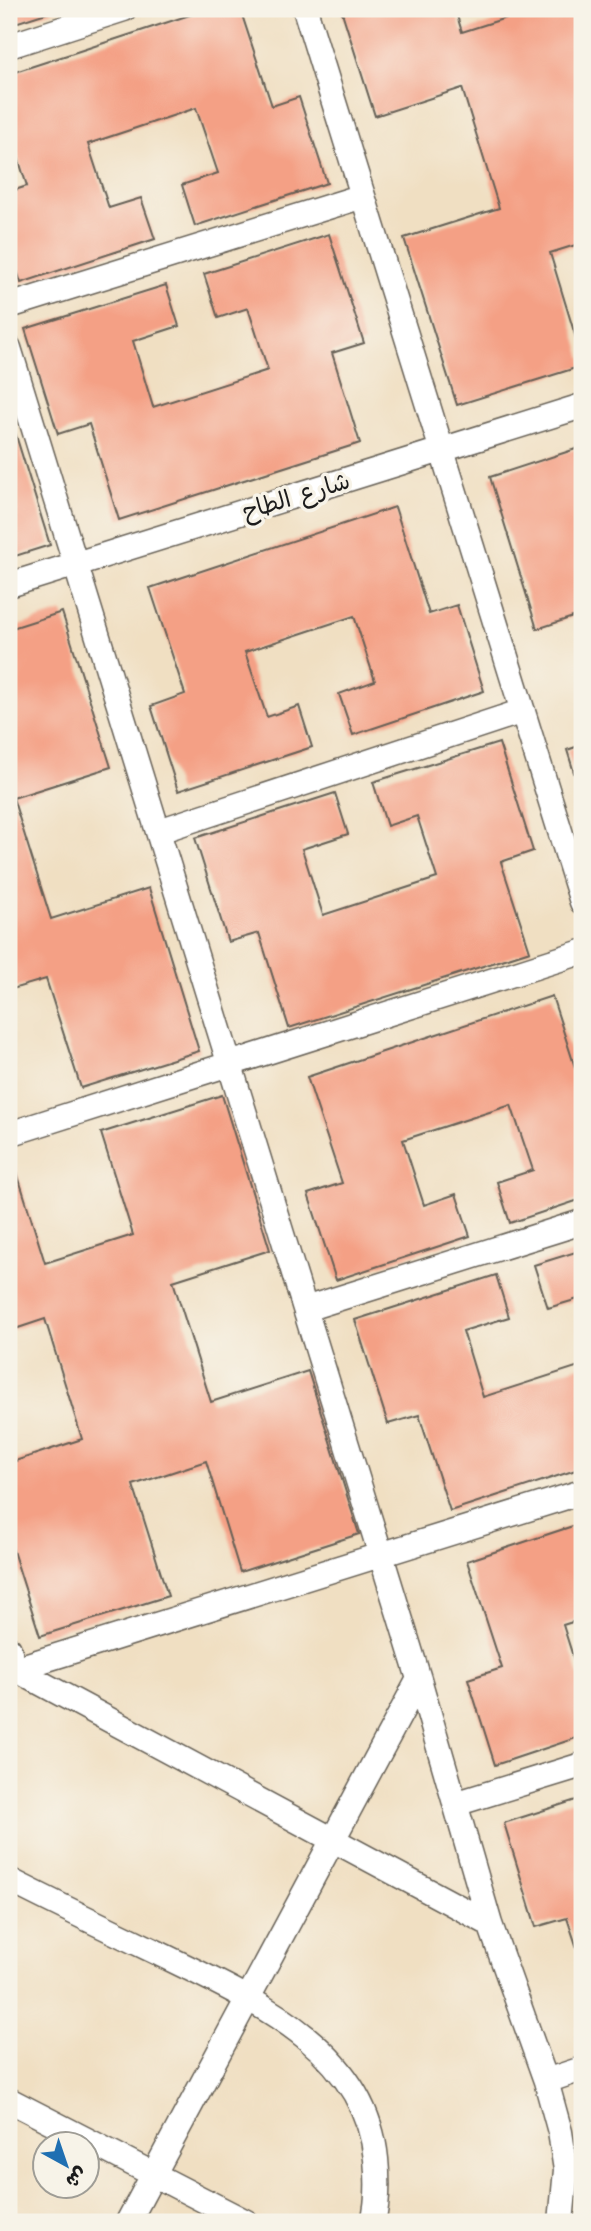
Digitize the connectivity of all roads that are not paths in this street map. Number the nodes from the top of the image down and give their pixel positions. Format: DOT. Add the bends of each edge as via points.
graph roads {
  1 [pos="124,9"];
  2 [pos="305,9"];
  3 [pos="9,46"];
  4 [pos="363,196"];
  5 [pos="9,306"];
  6 [pos="9,348"];
  7 [pos="582,406"];
  8 [pos="442,450"];
  9 [pos="76,564"];
  10 [pos="9,585"];
  11 [pos="523,711"];
  12 [pos="159,831"];
  13 [pos="582,902"];
  14 [pos="582,952"];
  15 [pos="230,1063"];
  16 [pos="9,1134"];
  17 [pos="582,1222"];
  18 [pos="305,1309"];
  19 [pos="582,1492"];
  20 [pos="381,1554"];
  21 [pos="11,1661"];
  22 [pos="419,1679"];
  23 [pos="582,1765"];
  24 [pos="456,1804"];
  25 [pos="334,1840"];
  26 [pos="9,1881"];
  27 [pos="489,1924"];
  28 [pos="249,1998"];
  29 [pos="582,2070"];
  30 [pos="546,2081"];
  31 [pos="9,2100"];
  32 [pos="154,2175"];
  33 [pos="563,2220"];
  34 [pos="128,2222"];
  35 [pos="246,2222"];
  36 [pos="373,2222"];
  1 -- 3 [label="street"];
  2 -- 4 [label="street"];
  4 -- 5 [label="street"];
  4 -- 8 [label="street"];
  6 -- 9 [label="street"];
  7 -- 8 [label="street, شارع الطاح"];
  8 -- 9 [label="street, شارع الطاح"];
  8 -- 11 [label="street"];
  9 -- 10 [label="street, شارع الطاح"];
  9 -- 12 [label="street"];
  11 -- 12 [label="street"];
  11 -- 13 [label="street"];
  12 -- 15 [label="street"];
  14 -- 15 [label="street"];
  15 -- 16 [label="street"];
  15 -- 18 [label="street"];
  17 -- 18 [label="street"];
  18 -- 20 [label="street"];
  19 -- 20 [label="street"];
  20 -- 21 [label="street"];
  20 -- 22 [label="street"];
  21 -- 25 [label="street"];
  22 -- 24 [label="street"];
  22 -- 25 [label="street"];
  23 -- 24 [label="street"];
  24 -- 27 [label="street"];
  25 -- 27 [label="street"];
  25 -- 28 [label="street"];
  26 -- 28 [label="street"];
  27 -- 30 [label="street"];
  28 -- 32 [label="street"];
  28 -- 36 [label="street" via="301,2031 355,2092 373,2133 377,2175"];
  29 -- 30 [label="street"];
  30 -- 33 [label="street" via="566,2170"];
  31 -- 32 [label="street"];
  32 -- 34 [label="street"];
  32 -- 35 [label="street"];
}
